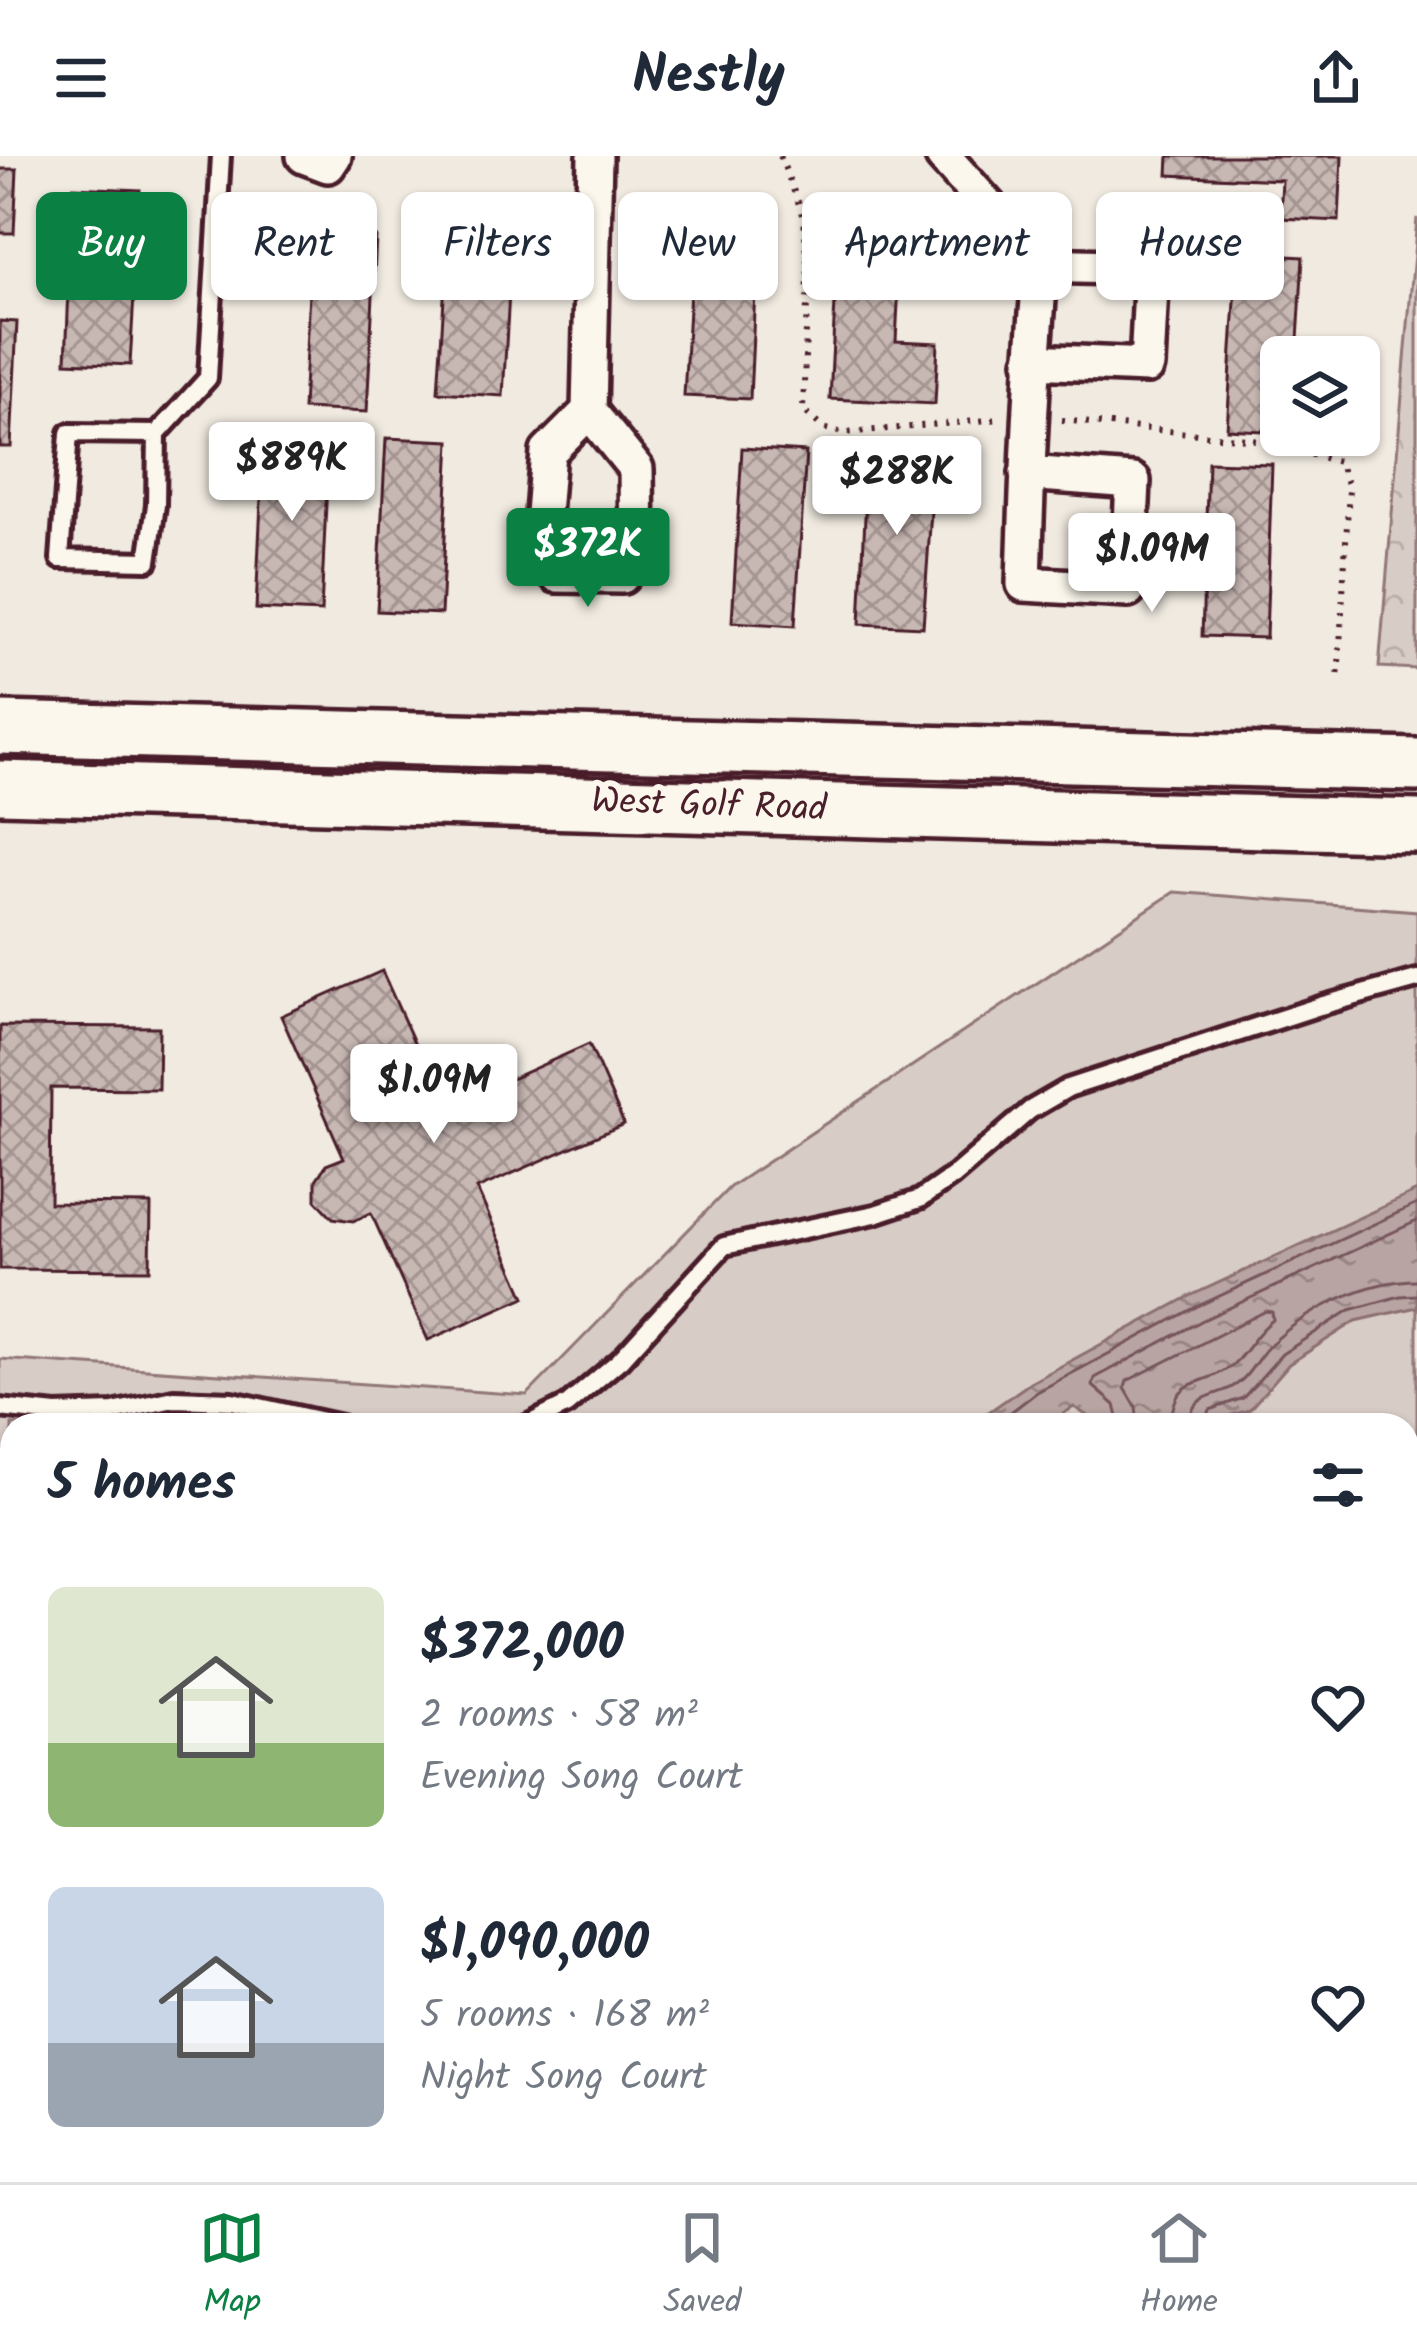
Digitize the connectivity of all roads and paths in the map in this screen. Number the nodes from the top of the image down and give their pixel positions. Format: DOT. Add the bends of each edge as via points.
graph roads {
  1 [pos="221,156"];
  2 [pos="304,156"];
  3 [pos="334,156"];
  4 [pos="595,156"];
  5 [pos="943,156"];
  6 [pos="976,192"];
  7 [pos="1072,266"];
  8 [pos="1038,300"];
  9 [pos="1032,361"];
  10 [pos="589,411"];
  11 [pos="157,434"];
  12 [pos="1027,473"];
  13 [pos="0,728"];
  14 [pos="1417,765"];
  15 [pos="0,787"];
  16 [pos="1417,826"];
  17 [pos="1417,979"];
  18 [pos="0,1408"];
  19 [pos="47,1413"];
  20 [pos="84,1413"];
  21 [pos="295,1413"];
  22 [pos="551,1413"];
  1 -- 11 [label="lane" via="208,378"];
  2 -- 3 [label="street" via="328,165"];
  4 -- 10 [label="street"];
  5 -- 6 [label="street"];
  7 -- 9 [label="street" via="1152,268 1147,366"];
  8 -- 9 [label="street"];
  9 -- 12 [label="street"];
  10 -- 10 [label="street" via="548,452 540,551 557,575 622,576 638,555 636,469"];
  11 -- 11 [label="lane" via="148,560 60,559 69,433"];
  12 -- 12 [label="street" via="1024,584 1128,590 1133,481"];
  13 -- 14 [label="main road, West Golf Road"];
  15 -- 16 [label="main road, West Golf Road"];
  17 -- 22 [label="lane" via="1068,1088 920,1198 724,1246 620,1360"];
  18 -- 19 [label="lane"];
  20 -- 21 [label="lane" via="174,1399"];
}
